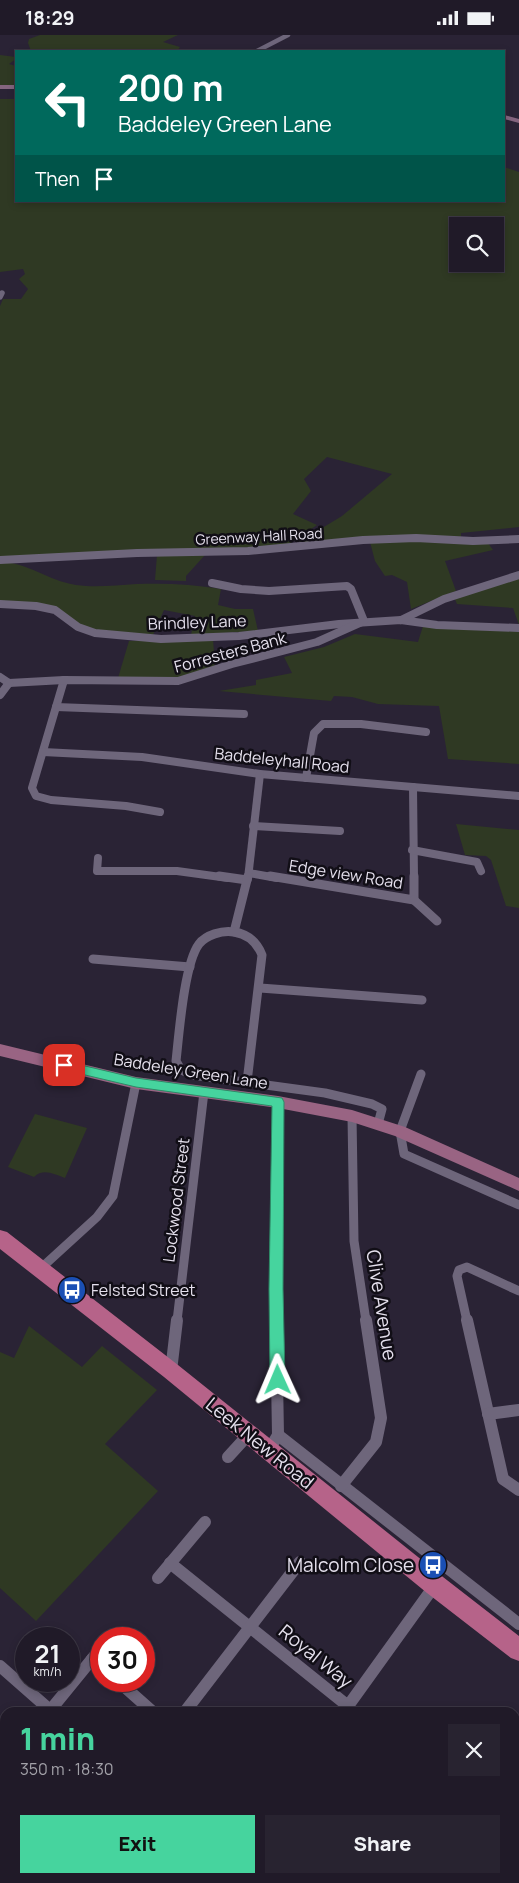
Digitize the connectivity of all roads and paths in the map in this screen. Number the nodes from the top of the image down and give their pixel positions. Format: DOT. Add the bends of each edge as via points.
graph roads {
  1 [pos="288,35"];
  2 [pos="262,50"];
  3 [pos="0,87"];
  4 [pos="15,87"];
  5 [pos="505,117"];
  6 [pos="519,121"];
  7 [pos="519,539"];
  8 [pos="0,560"];
  9 [pos="519,575"];
  10 [pos="212,583"];
  11 [pos="0,604"];
  12 [pos="401,620"];
  13 [pos="364,621"];
  14 [pos="519,628"];
  15 [pos="0,677"];
  16 [pos="64,680"];
  17 [pos="9,683"];
  18 [pos="0,695"];
  19 [pos="56,707"];
  20 [pos="244,715"];
  21 [pos="426,733"];
  22 [pos="43,752"];
  23 [pos="260,774"];
  24 [pos="306,778"];
  25 [pos="413,787"];
  26 [pos="519,796"];
  27 [pos="160,812"];
  28 [pos="253,826"];
  29 [pos="340,831"];
  30 [pos="412,849"];
  31 [pos="98,858"];
  32 [pos="480,871"];
  33 [pos="248,876"];
  34 [pos="414,900"];
  35 [pos="437,921"];
  36 [pos="234,932"];
  37 [pos="93,959"];
  38 [pos="190,967"];
  39 [pos="260,988"];
  40 [pos="422,1001"];
  41 [pos="0,1050"];
  42 [pos="421,1074"];
  43 [pos="196,1075"];
  44 [pos="247,1082"];
  45 [pos="136,1083"];
  46 [pos="198,1091"];
  47 [pos="278,1102"];
  48 [pos="352,1115"];
  49 [pos="378,1124"];
  50 [pos="400,1131"];
  51 [pos="519,1185"];
  52 [pos="519,1205"];
  53 [pos="0,1238"];
  54 [pos="40,1269"];
  55 [pos="519,1291"];
  56 [pos="172,1371"];
  57 [pos="519,1411"];
  58 [pos="488,1414"];
  59 [pos="249,1434"];
  60 [pos="274,1443"];
  61 [pos="228,1457"];
  62 [pos="341,1486"];
  63 [pos="519,1490"];
  64 [pos="205,1522"];
  65 [pos="300,1562"];
  66 [pos="170,1563"];
  67 [pos="158,1578"];
  68 [pos="435,1585"];
  69 [pos="519,1624"];
  70 [pos="250,1628"];
  71 [pos="519,1650"];
  72 [pos="0,1666"];
  73 [pos="90,1670"];
  74 [pos="130,1692"];
  75 [pos="45,1707"];
  76 [pos="53,1707"];
  77 [pos="147,1707"];
  78 [pos="189,1707"];
  79 [pos="349,1707"];
  80 [pos="353,1707"];
  1 -- 2 [label="street"];
  3 -- 4 [label="street"];
  5 -- 6 [label="street"];
  7 -- 8 [label="street, Greenway Hall Road" via="363,540 248,551"];
  9 -- 12 [label="street" via="459,592"];
  10 -- 13 [label="street" via="253,591 347,586"];
  11 -- 13 [label="street, Brindley Lane" via="36,605 55,610 78,627 95,633 170,639 247,635"];
  12 -- 13 [label="street, Brindley Lane"];
  12 -- 14 [label="street, Brindley Lane" via="437,625"];
  13 -- 16 [label="street, Forresters Bank" via="348,631 315,643 186,680"];
  15 -- 17 [label="street"];
  16 -- 17 [label="street, Forresters Bank"];
  16 -- 19 [label="street"];
  17 -- 18 [label="street"];
  19 -- 20 [label="street"];
  19 -- 22 [label="street"];
  21 -- 24 [label="street" via="361,724 323,724 314,733"];
  22 -- 23 [label="street, Baddeleyhall Road" via="142,757"];
  22 -- 27 [label="street" via="32,788 36,796 126,805"];
  23 -- 24 [label="street, Baddeleyhall Road"];
  23 -- 28 [label="street"];
  24 -- 25 [label="street, Baddeleyhall Road"];
  25 -- 26 [label="street, Baddeleyhall Road"];
  25 -- 30 [label="street, Edge view Road"];
  28 -- 29 [label="street"];
  28 -- 33 [label="street"];
  30 -- 32 [label="street" via="478,862"];
  30 -- 34 [label="street, Edge view Road"];
  31 -- 33 [label="street, Edge view Road" via="97,871 177,871"];
  33 -- 34 [label="street, Edge view Road"];
  33 -- 36 [label="street"];
  34 -- 35 [label="street"];
  36 -- 38 [label="street" via="213,935 198,944"];
  36 -- 39 [label="street" via="248,937 260,948"];
  37 -- 38 [label="street"];
  38 -- 43 [label="street" via="176,1061 183,1072"];
  39 -- 40 [label="street"];
  39 -- 44 [label="street"];
  41 -- 45 [label="main road, Baddeley Green Lane"];
  42 -- 50 [label="street"];
  43 -- 44 [label="street, Baddeley Green Lane"];
  43 -- 46 [label="street, Lockwood Street"];
  44 -- 49 [label="street, Baddeley Green Lane" via="325,1093 372,1104 382,1109"];
  45 -- 46 [label="main road, Baddeley Green Lane"];
  45 -- 54 [label="street" via="112,1196 98,1217"];
  46 -- 47 [label="main road, Baddeley Green Lane"];
  46 -- 56 [label="street, Lockwood Street"];
  47 -- 48 [label="main road, Baddeley Green Lane"];
  47 -- 60 [label="street"];
  48 -- 49 [label="main road, Baddeley Green Lane"];
  48 -- 62 [label="street, Clive Avenue" via="354,1241 381,1418 376,1442"];
  49 -- 50 [label="main road, Baddeley Green Lane"];
  50 -- 51 [label="main road, Baddeley Green Lane"];
  50 -- 52 [label="street" via="404,1154"];
  53 -- 54 [label="highway, Leek New Road"];
  54 -- 56 [label="highway, Leek New Road"];
  55 -- 58 [label="street" via="467,1267 459,1270 457,1276"];
  56 -- 59 [label="highway, Leek New Road"];
  57 -- 58 [label="street"];
  58 -- 63 [label="street" via="503,1479"];
  59 -- 60 [label="highway, Leek New Road"];
  59 -- 61 [label="street"];
  60 -- 62 [label="street, Leek New Road"];
  60 -- 68 [label="highway, Leek New Road"];
  62 -- 69 [label="street, Leek New Road"];
  64 -- 66 [label="street"];
  65 -- 70 [label="street"];
  66 -- 67 [label="street"];
  66 -- 70 [label="street, Royal Way"];
  68 -- 71 [label="highway, Leek New Road"];
  68 -- 80 [label="street, Royal Way"];
  70 -- 78 [label="street"];
  70 -- 79 [label="street, Royal Way"];
  72 -- 75 [label="street"];
  73 -- 76 [label="street"];
  74 -- 77 [label="street"];
}
